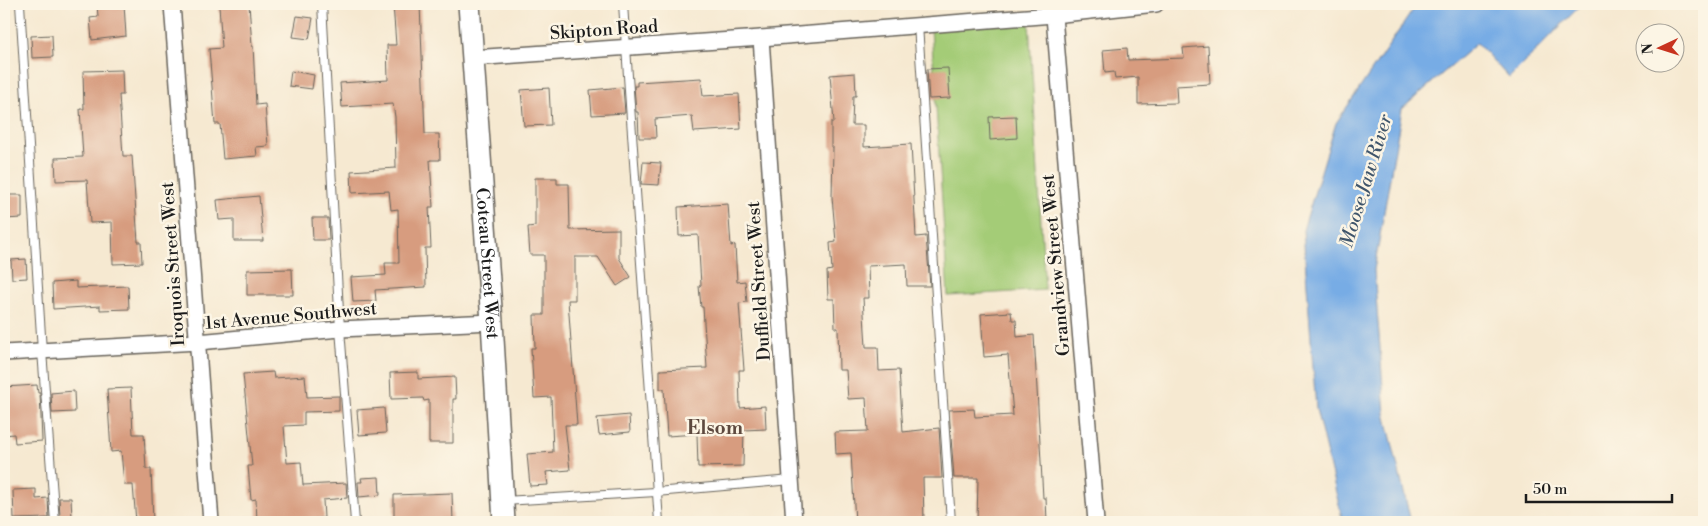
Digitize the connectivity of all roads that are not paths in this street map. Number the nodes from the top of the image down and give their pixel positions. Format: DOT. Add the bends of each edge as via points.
graph roads {
  1 [pos="20,4"];
  2 [pos="172,4"];
  3 [pos="322,4"];
  4 [pos="469,4"];
  5 [pos="624,4"];
  6 [pos="1156,4"];
  7 [pos="1053,10"];
  8 [pos="918,25"];
  9 [pos="761,38"];
  10 [pos="627,48"];
  11 [pos="472,58"];
  12 [pos="492,322"];
  13 [pos="340,329"];
  14 [pos="198,342"];
  15 [pos="42,351"];
  16 [pos="4,353"];
  17 [pos="791,480"];
  18 [pos="656,492"];
  19 [pos="503,501"];
  20 [pos="55,522"];
  21 [pos="211,522"];
  22 [pos="356,522"];
  23 [pos="504,522"];
  24 [pos="659,522"];
  25 [pos="794,522"];
  26 [pos="951,522"];
  27 [pos="1096,522"];
  1 -- 15 [label="lane"];
  2 -- 14 [label="street, Iroquois Street West"];
  3 -- 13 [label="lane"];
  4 -- 11 [label="street, Coteau Street West"];
  5 -- 10 [label="lane"];
  6 -- 7 [label="street, Skipton Road"];
  7 -- 8 [label="street, Skipton Road"];
  7 -- 27 [label="street, Grandview Street West"];
  8 -- 9 [label="street, Skipton Road"];
  8 -- 26 [label="lane"];
  9 -- 10 [label="street, Skipton Road"];
  9 -- 17 [label="street, Duffield Street West"];
  10 -- 11 [label="street, Skipton Road"];
  10 -- 18 [label="lane"];
  11 -- 12 [label="street, Coteau Street West"];
  12 -- 13 [label="street, 1st Avenue Southwest"];
  12 -- 19 [label="street, Coteau Street West"];
  13 -- 14 [label="street, 1st Avenue Southwest"];
  13 -- 22 [label="lane"];
  14 -- 15 [label="street, 1st Avenue Southwest"];
  14 -- 21 [label="street, Iroquois Street West"];
  15 -- 16 [label="street, 1st Avenue Southwest"];
  15 -- 20 [label="lane"];
  17 -- 18 [label="lane"];
  17 -- 25 [label="street, Duffield Street West"];
  18 -- 19 [label="lane"];
  18 -- 24 [label="lane"];
  19 -- 23 [label="street, Coteau Street West"];
}
